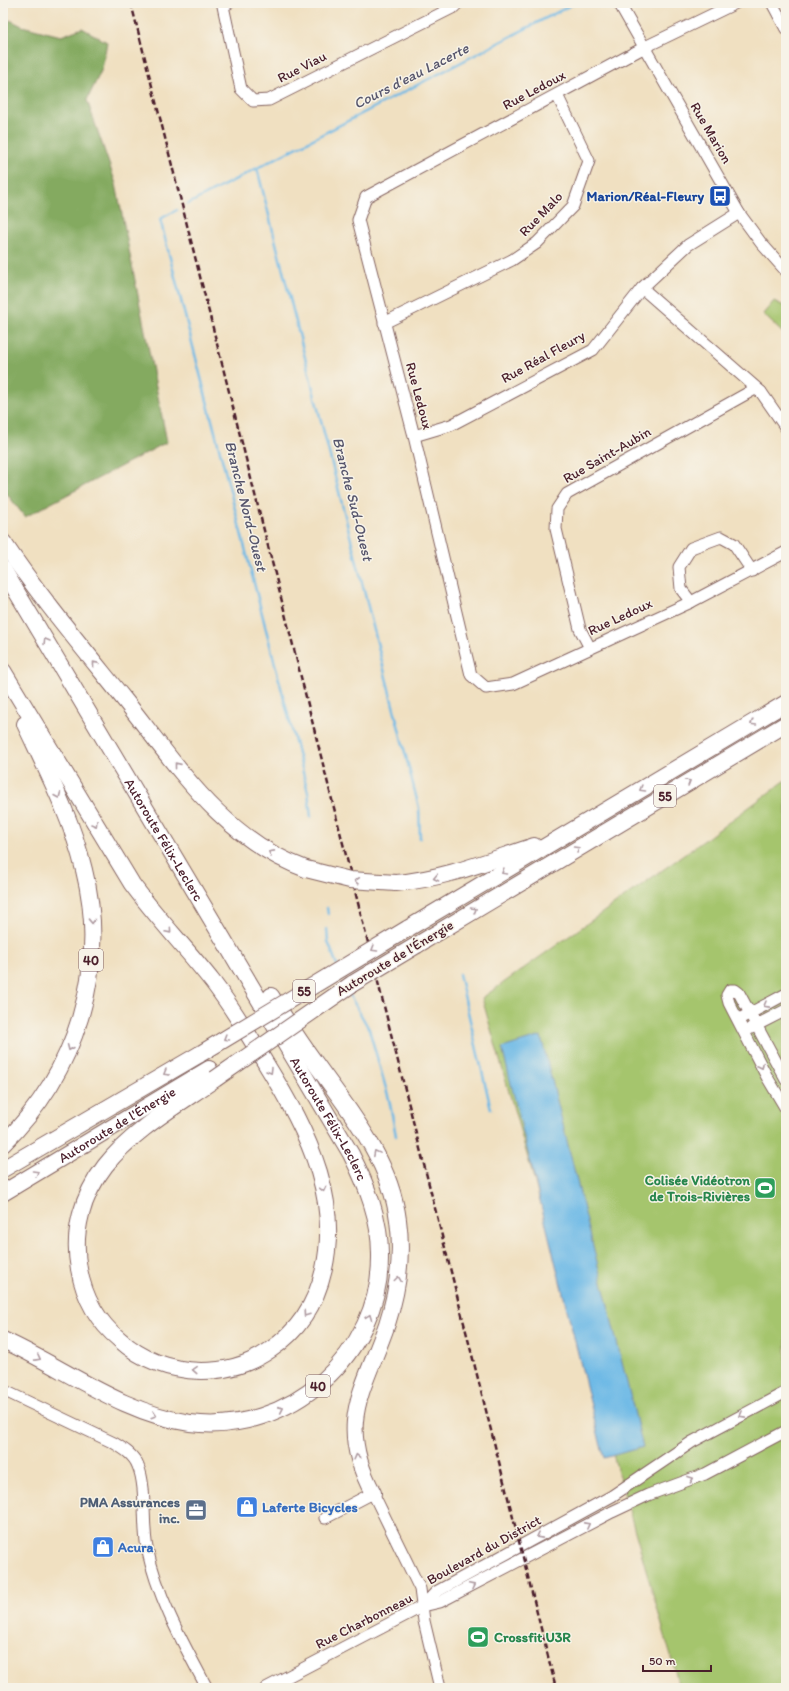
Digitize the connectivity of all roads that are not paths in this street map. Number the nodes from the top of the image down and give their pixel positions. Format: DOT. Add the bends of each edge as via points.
graph roads {
  1 [pos="229,3"];
  2 [pos="458,3"];
  3 [pos="619,3"];
  4 [pos="736,3"];
  5 [pos="772,3"];
  6 [pos="786,29"];
  7 [pos="645,47"];
  8 [pos="557,95"];
  9 [pos="740,213"];
  10 [pos="786,271"];
  11 [pos="642,288"];
  12 [pos="384,323"];
  13 [pos="761,392"];
  14 [pos="786,428"];
  15 [pos="414,436"];
  16 [pos="3,542"];
  17 [pos="786,552"];
  18 [pos="3,568"];
  19 [pos="752,571"];
  20 [pos="691,602"];
  21 [pos="590,648"];
  22 [pos="3,671"];
  23 [pos="3,678"];
  24 [pos="786,703"];
  25 [pos="786,724"];
  26 [pos="119,763"];
  27 [pos="562,837"];
  28 [pos="786,994"];
  29 [pos="786,1010"];
  30 [pos="750,1014"];
  31 [pos="737,1020"];
  32 [pos="757,1025"];
  33 [pos="744,1031"];
  34 [pos="212,1074"];
  35 [pos="786,1080"];
  36 [pos="786,1109"];
  37 [pos="3,1144"];
  38 [pos="3,1169"];
  39 [pos="3,1193"];
  40 [pos="3,1340"];
  41 [pos="3,1390"];
  42 [pos="786,1392"];
  43 [pos="786,1431"];
  44 [pos="373,1493"];
  45 [pos="325,1518"];
  46 [pos="423,1606"];
  47 [pos="207,1688"];
  48 [pos="266,1688"];
  49 [pos="440,1688"];
  1 -- 2 [label="street, Rue Viau" via="224,6 241,90 253,101 269,100"];
  3 -- 7 [label="street, Rue Marion"];
  4 -- 7 [label="street, Rue Ledoux"];
  5 -- 6 [label="street"];
  7 -- 8 [label="street, Rue Ledoux"];
  7 -- 9 [label="street, Rue Marion"];
  8 -- 12 [label="street, Rue Malo" via="589,161 573,206 537,243 512,260"];
  8 -- 12 [label="street, Rue Ledoux" via="366,197 358,220"];
  9 -- 10 [label="street, Rue Marion" via="761,243"];
  9 -- 11 [label="street, Rue Réal Fleury" via="688,245"];
  11 -- 13 [label="street"];
  11 -- 15 [label="street, Rue Réal Fleury" via="593,350 451,425"];
  12 -- 15 [label="street, Rue Ledoux"];
  13 -- 14 [label="street"];
  13 -- 21 [label="street, Rue Saint-Aubin" via="755,389 567,494 557,509 556,529 580,629"];
  15 -- 21 [label="street, Rue Ledoux" via="471,675 486,688 513,684"];
  27 -- 16 [label="highway, one-way, bridge" via="448,875 396,883 344,879 306,869 262,849 234,829 215,811 85,652"];
  17 -- 19 [label="street, Rue Ledoux"];
  26 -- 18 [label="highway, Autoroute Félix-Leclerc / 40, one-way"];
  19 -- 20 [label="street, Rue Ledoux"];
  19 -- 20 [label="street" via="734,544 721,537 691,548 679,567 681,589"];
  20 -- 21 [label="street, Rue Ledoux"];
  22 -- 34 [label="highway, one-way" via="132,884 213,983 247,1031 292,1110 308,1142 319,1173 327,1211 328,1246 321,1283 305,1315 281,1342 249,1361 217,1370 186,1370 143,1357 103,1324 89,1302 80,1278 78,1228 87,1196 110,1159 144,1128"];
  23 -- 37 [label="highway, 40, one-way" via="49,776 77,845 88,887 92,931 88,986 72,1043 42,1098"];
  24 -- 27 [label="highway, Autoroute de l'Énergie / 55, one-way"];
  34 -- 25 [label="highway, Autoroute de l'Énergie / 55, one-way, bridge" via="352,984"];
  40 -- 26 [label="highway, Autoroute Félix-Leclerc / 40, one-way" via="145,1412 192,1423 232,1422 274,1412 319,1386 342,1362 358,1340 376,1292 380,1264 379,1238 372,1204 358,1167"];
  44 -- 26 [label="highway, one-way" via="358,1461 354,1429 359,1395 388,1320 399,1273 399,1226 389,1184 377,1154 361,1127 298,1038"];
  27 -- 38 [label="highway, Autoroute de l'Énergie / 55, one-way, bridge"];
  28 -- 30 [label="street, one-way"];
  29 -- 32 [label="street"];
  30 -- 31 [label="street"];
  30 -- 31 [label="street" via="738,992 730,990 727,999"];
  30 -- 32 [label="street"];
  31 -- 33 [label="street"];
  32 -- 33 [label="street"];
  32 -- 35 [label="street"];
  33 -- 36 [label="street, one-way"];
  39 -- 34 [label="highway, Autoroute de l'Énergie, one-way"];
  41 -- 47 [label="street" via="119,1446 135,1460 141,1476 145,1534 154,1572 171,1620"];
  42 -- 46 [label="street, Boulevard du District, one-way" via="692,1442 612,1496 436,1592"];
  46 -- 43 [label="street, Boulevard du District, one-way" via="440,1602 612,1512 711,1471"];
  44 -- 45 [label="street"];
  44 -- 46 [label="street" via="419,1585"];
  46 -- 48 [label="street, Rue Charbonneau"];
  46 -- 49 [label="street, Rue Charbonneau" via="424,1621"];
}
